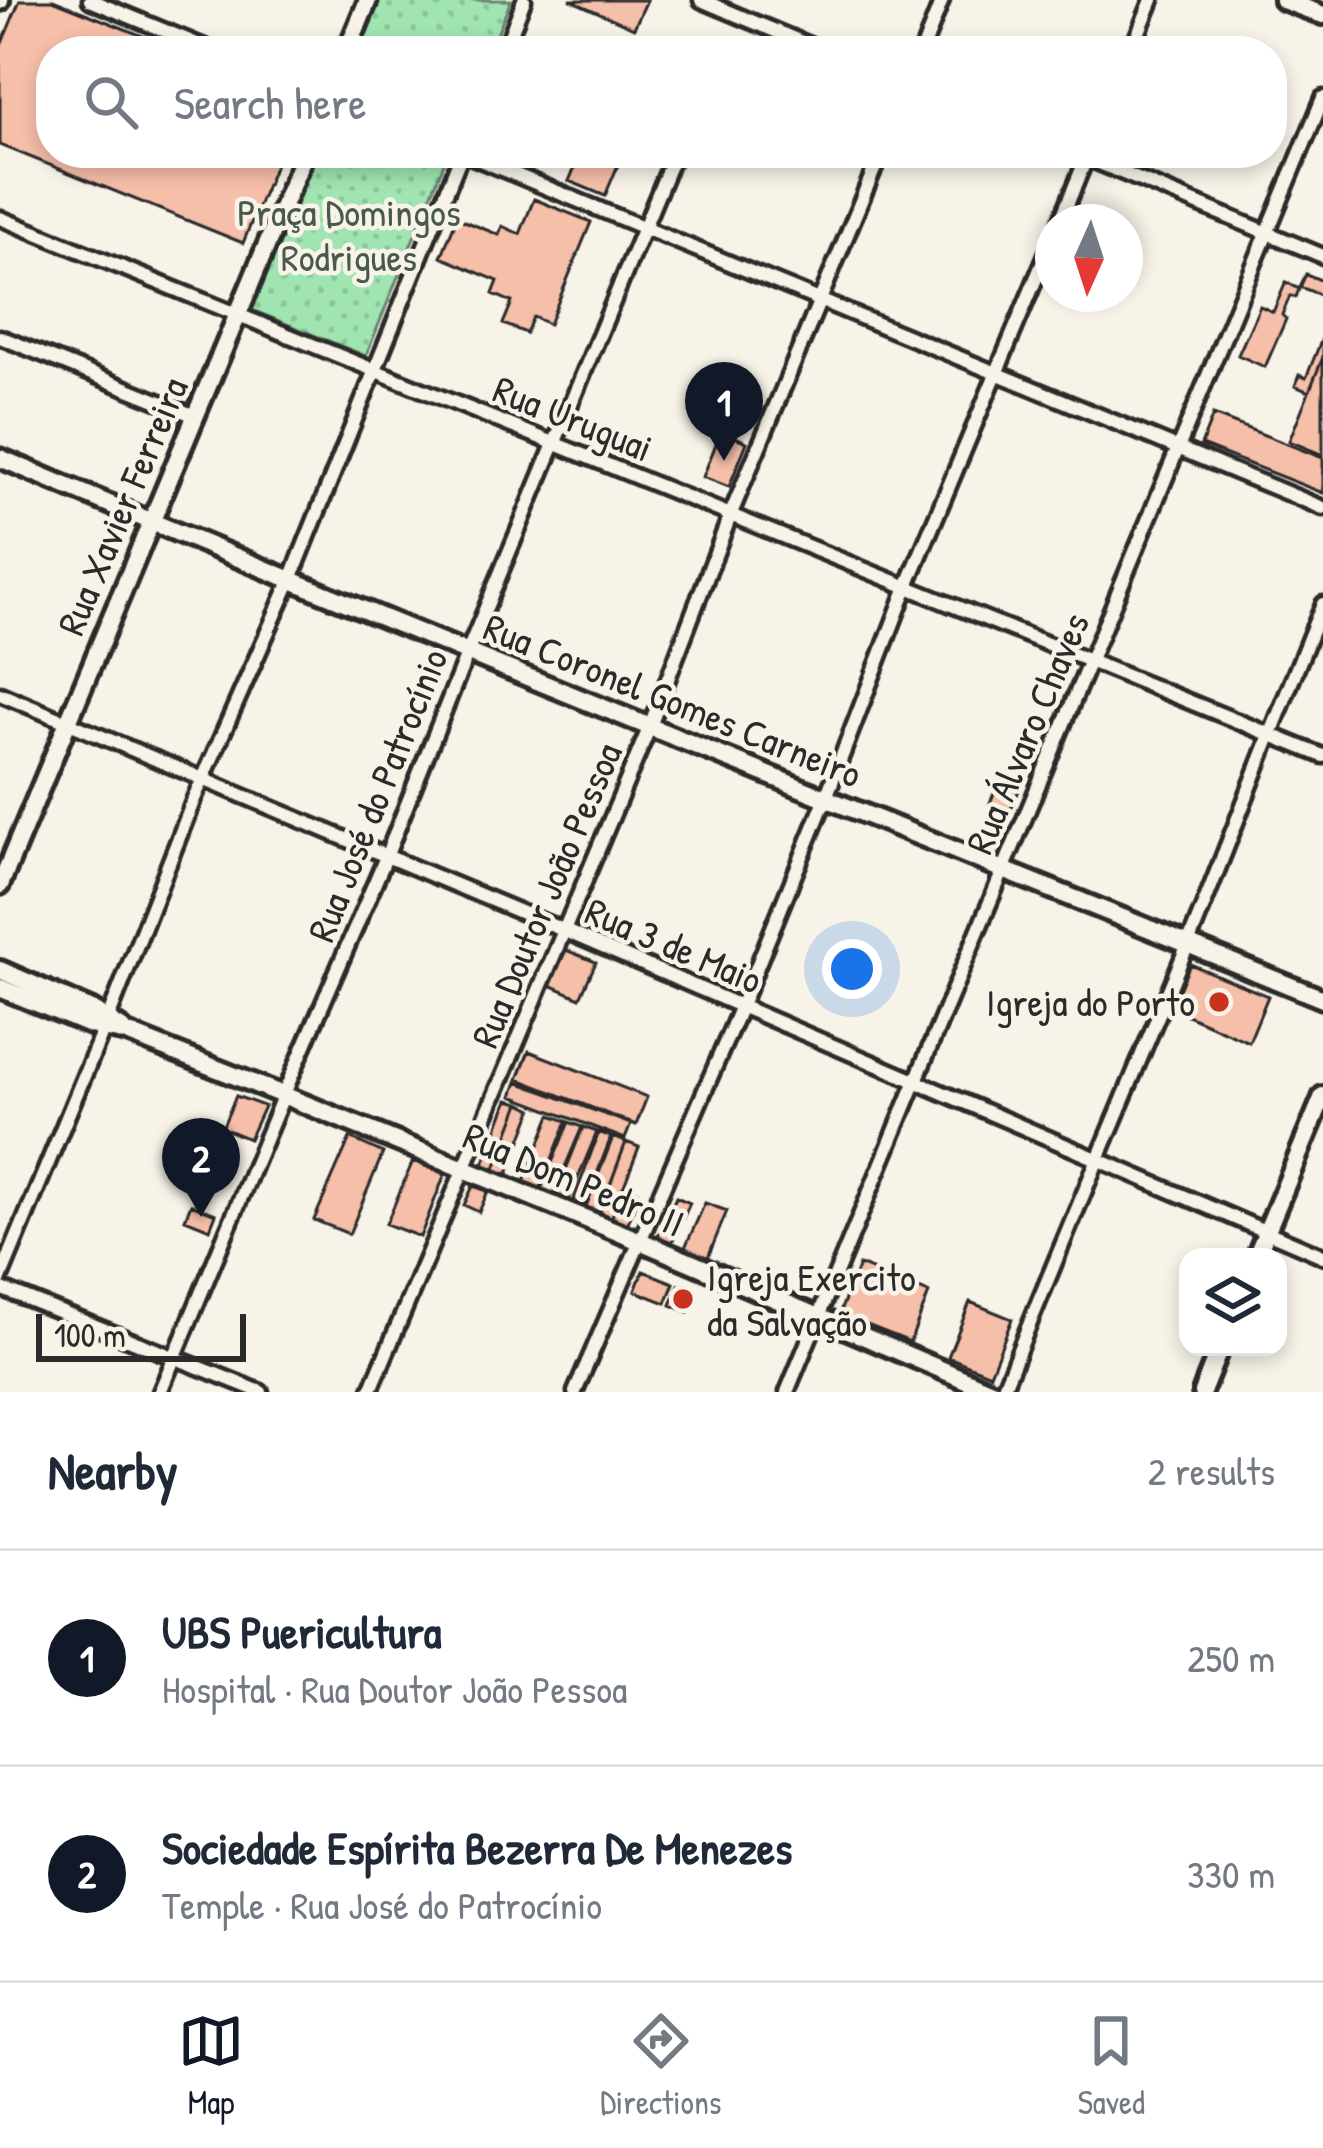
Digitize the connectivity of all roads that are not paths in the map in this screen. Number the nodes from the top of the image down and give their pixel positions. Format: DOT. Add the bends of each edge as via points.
graph roads {
  1 [pos="90,0"];
  2 [pos="368,0"];
  3 [pos="524,0"];
  4 [pos="700,0"];
  5 [pos="942,0"];
  6 [pos="1152,0"];
  7 [pos="1283,0"];
  8 [pos="734,7"];
  9 [pos="1323,15"];
  10 [pos="178,36"];
  11 [pos="353,36"];
  12 [pos="510,36"];
  13 [pos="793,36"];
  14 [pos="928,36"];
  15 [pos="1137,36"];
  16 [pos="1323,98"];
  17 [pos="298,168"];
  18 [pos="457,168"];
  19 [pos="499,168"];
  20 [pos="669,168"];
  21 [pos="875,168"];
  22 [pos="1078,168"];
  23 [pos="1116,168"];
  24 [pos="1066,204"];
  25 [pos="0,218"];
  26 [pos="644,229"];
  27 [pos="1266,232"];
  28 [pos="1323,256"];
  29 [pos="1035,281"];
  30 [pos="820,302"];
  31 [pos="237,314"];
  32 [pos="0,337"];
  33 [pos="374,370"];
  34 [pos="996,375"];
  35 [pos="195,416"];
  36 [pos="555,442"];
  37 [pos="1177,448"];
  38 [pos="0,458"];
  39 [pos="1323,508"];
  40 [pos="730,516"];
  41 [pos="151,522"];
  42 [pos="291,579"];
  43 [pos="908,584"];
  44 [pos="1323,604"];
  45 [pos="468,652"];
  46 [pos="1091,661"];
  47 [pos="0,694"];
  48 [pos="68,722"];
  49 [pos="650,726"];
  50 [pos="1269,734"];
  51 [pos="1323,756"];
  52 [pos="203,780"];
  53 [pos="825,800"];
  54 [pos="386,857"];
  55 [pos="1002,868"];
  56 [pos="0,885"];
  57 [pos="563,930"];
  58 [pos="1188,944"];
  59 [pos="0,970"];
  60 [pos="0,988"];
  61 [pos="1323,999"];
  62 [pos="741,1006"];
  63 [pos="105,1024"];
  64 [pos="914,1082"];
  65 [pos="283,1095"];
  66 [pos="1323,1096"];
  67 [pos="1095,1160"];
  68 [pos="464,1169"];
  69 [pos="1266,1232"];
  70 [pos="640,1241"];
  71 [pos="1260,1248"];
  72 [pos="1323,1256"];
  73 [pos="0,1283"];
  74 [pos="818,1318"];
  75 [pos="1216,1356"];
  76 [pos="175,1357"];
  77 [pos="160,1392"];
  78 [pos="261,1392"];
  79 [pos="370,1392"];
  80 [pos="575,1392"];
  81 [pos="787,1392"];
  82 [pos="998,1392"];
  83 [pos="1202,1392"];
  1 -- 10 [label="street"];
  2 -- 11 [label="street"];
  3 -- 12 [label="street"];
  4 -- 8 [label="street"];
  5 -- 14 [label="street"];
  6 -- 15 [label="street"];
  7 -- 9 [label="street"];
  8 -- 13 [label="street"];
  16 -- 27 [label="street, Rua Álvaro Chaves"];
  17 -- 31 [label="street, Rua Xavier Ferreira"];
  18 -- 33 [label="street"];
  19 -- 26 [label="street"];
  20 -- 26 [label="street, Rua José do Patrocínio"];
  21 -- 30 [label="street, Rua Doutor João Pessoa"];
  22 -- 24 [label="street"];
  23 -- 27 [label="street"];
  25 -- 31 [label="street, Rua Uruguai"];
  26 -- 30 [label="street"];
  26 -- 36 [label="street, Rua José do Patrocínio"];
  27 -- 28 [label="street"];
  27 -- 37 [label="street, Rua Álvaro Chaves"];
  29 -- 34 [label="street"];
  30 -- 34 [label="street"];
  30 -- 40 [label="street, Rua Doutor João Pessoa"];
  31 -- 33 [label="street, Rua Uruguai"];
  31 -- 35 [label="street, Rua Xavier Ferreira"];
  32 -- 35 [label="street"];
  33 -- 36 [label="street, Rua Uruguai"];
  33 -- 42 [label="street"];
  34 -- 37 [label="street"];
  34 -- 43 [label="street"];
  35 -- 41 [label="street, Rua Xavier Ferreira"];
  36 -- 40 [label="street, Rua Uruguai"];
  36 -- 45 [label="street, Rua José do Patrocínio"];
  37 -- 39 [label="street"];
  37 -- 46 [label="street, Rua Álvaro Chaves"];
  38 -- 41 [label="street, Rua Coronel Gomes Carneiro"];
  40 -- 43 [label="street, Rua Uruguai"];
  40 -- 49 [label="street, Rua Doutor João Pessoa"];
  41 -- 42 [label="street, Rua Coronel Gomes Carneiro"];
  41 -- 48 [label="street, Rua Xavier Ferreira"];
  42 -- 45 [label="street, Rua Coronel Gomes Carneiro"];
  42 -- 52 [label="street"];
  43 -- 46 [label="street, Rua Uruguai"];
  43 -- 53 [label="street"];
  44 -- 50 [label="street"];
  45 -- 49 [label="street, Rua Coronel Gomes Carneiro"];
  45 -- 54 [label="street, Rua José do Patrocínio"];
  46 -- 50 [label="street, Rua Uruguai"];
  46 -- 55 [label="street, Rua Álvaro Chaves"];
  47 -- 48 [label="street, Rua 3 de Maio"];
  48 -- 52 [label="street, Rua 3 de Maio"];
  48 -- 56 [label="street, Rua Xavier Ferreira"];
  49 -- 53 [label="street, Rua Coronel Gomes Carneiro"];
  49 -- 57 [label="street, Rua Doutor João Pessoa"];
  50 -- 51 [label="street, Rua Uruguai"];
  50 -- 58 [label="street"];
  52 -- 54 [label="street, Rua 3 de Maio"];
  52 -- 63 [label="street"];
  53 -- 55 [label="street, Rua Coronel Gomes Carneiro"];
  53 -- 62 [label="street"];
  54 -- 57 [label="street, Rua 3 de Maio"];
  54 -- 65 [label="street, Rua José do Patrocínio"];
  55 -- 58 [label="street, Rua Coronel Gomes Carneiro"];
  55 -- 64 [label="street, Rua Álvaro Chaves"];
  57 -- 62 [label="street, Rua 3 de Maio"];
  57 -- 68 [label="street, Rua Doutor João Pessoa"];
  58 -- 61 [label="street, Rua Coronel Gomes Carneiro"];
  58 -- 67 [label="street"];
  59 -- 63 [label="street, Rua Dom Pedro II"];
  60 -- 63 [label="street, Rua Dom Pedro II"];
  62 -- 64 [label="street, Rua 3 de Maio"];
  62 -- 70 [label="street"];
  63 -- 65 [label="street, Rua Dom Pedro II"];
  63 -- 73 [label="street"];
  64 -- 67 [label="street, Rua 3 de Maio"];
  64 -- 74 [label="street, Rua Álvaro Chaves"];
  65 -- 68 [label="street, Rua Dom Pedro II"];
  65 -- 76 [label="street, Rua José do Patrocínio"];
  66 -- 69 [label="street"];
  67 -- 69 [label="street, Rua 3 de Maio"];
  67 -- 82 [label="street"];
  68 -- 70 [label="street, Rua Dom Pedro II"];
  68 -- 79 [label="street, Rua Doutor João Pessoa"];
  69 -- 71 [label="street"];
  69 -- 72 [label="street, Rua 3 de Maio"];
  70 -- 74 [label="street, Rua Dom Pedro II"];
  70 -- 80 [label="street"];
  73 -- 76 [label="street"];
  74 -- 81 [label="street, Rua Álvaro Chaves"];
  74 -- 82 [label="street, Rua Dom Pedro II"];
  75 -- 83 [label="street"];
  76 -- 77 [label="street, Rua José do Patrocínio"];
  76 -- 78 [label="street"];
}
